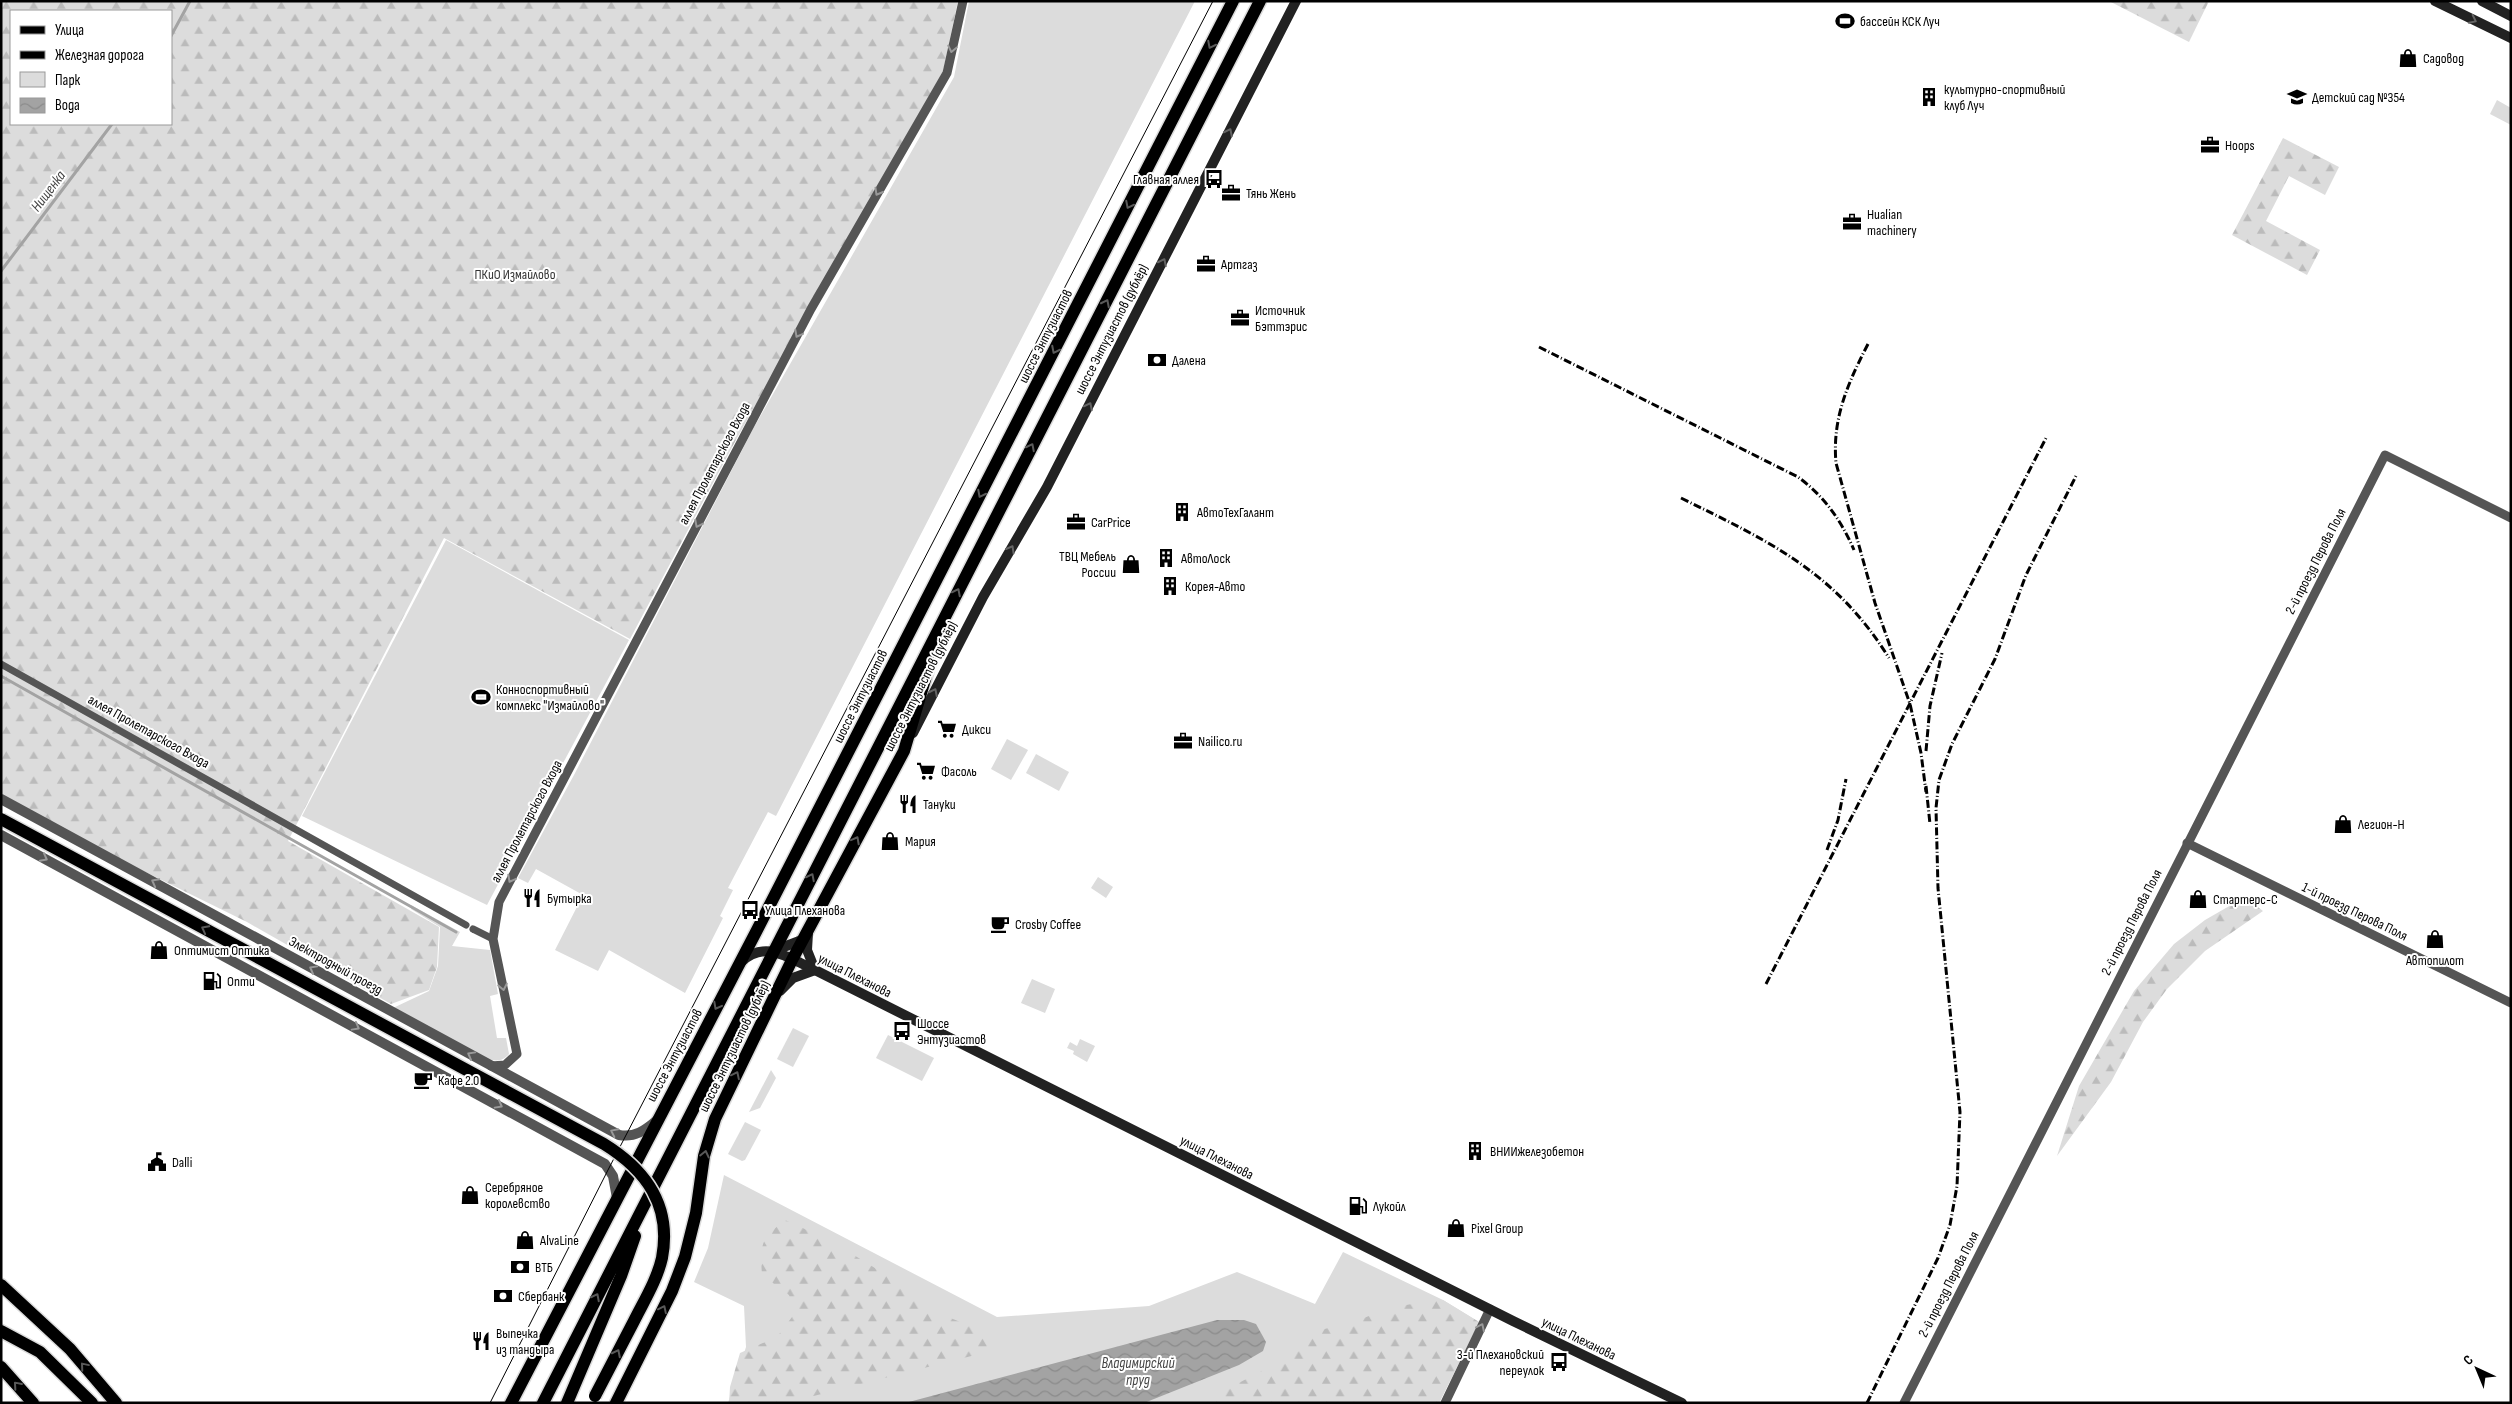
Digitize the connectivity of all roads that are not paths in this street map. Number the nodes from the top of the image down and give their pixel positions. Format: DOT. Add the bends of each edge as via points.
graph roads {
  1 [pos="963,1"];
  2 [pos="1233,1"];
  3 [pos="1260,1"];
  4 [pos="1296,1"];
  5 [pos="2482,1"];
  6 [pos="2437,2"];
  7 [pos="2511,16"];
  8 [pos="2511,38"];
  9 [pos="2511,518"];
  10 [pos="939,627"];
  11 [pos="1,664"];
  12 [pos="904,751"];
  13 [pos="1,799"];
  14 [pos="1,819"];
  15 [pos="1,835"];
  16 [pos="2187,843"];
  17 [pos="180,895"];
  18 [pos="167,924"];
  19 [pos="466,925"];
  20 [pos="473,929"];
  21 [pos="805,935"];
  22 [pos="492,939"];
  23 [pos="773,951"];
  24 [pos="792,960"];
  25 [pos="740,963"];
  26 [pos="814,970"];
  27 [pos="344,985"];
  28 [pos="775,995"];
  29 [pos="2511,1003"];
  30 [pos="328,1013"];
  31 [pos="491,1066"];
  32 [pos="657,1120"];
  33 [pos="617,1198"];
  34 [pos="647,1198"];
  35 [pos="1,1285"];
  36 [pos="1490,1308"];
  37 [pos="1,1331"];
  38 [pos="1,1367"];
  39 [pos="512,1401"];
  40 [pos="33,1403"];
  41 [pos="92,1403"];
  42 [pos="116,1403"];
  43 [pos="543,1403"];
  44 [pos="567,1403"];
  45 [pos="592,1403"];
  46 [pos="616,1403"];
  47 [pos="1445,1403"];
  48 [pos="1682,1403"];
  49 [pos="1904,1403"];
  1 -- 22 [label="street, аллея Пролетарского Входа, one-way" via="947,73 811,309 742,438 499,902"];
  2 -- 25 [label="main road, шоссе Энтузиастов, one-way"];
  10 -- 3 [label="main road, one-way"];
  12 -- 4 [label="main road, шоссе Энтузиастов (дублёр), one-way" via="983,597 1048,487"];
  5 -- 7 [label="main road"];
  6 -- 8 [label="main road, one-way"];
  9 -- 16 [label="street, 2-й проезд Перова Поля" via="2384,455"];
  10 -- 12 [label="main road"];
  23 -- 10 [label="main road, one-way"];
  11 -- 19 [label="street, аллея Пролетарского Входа"];
  21 -- 12 [label="main road, шоссе Энтузиастов (дублёр), one-way"];
  17 -- 13 [label="street, Электродный проезд, one-way"];
  45 -- 14 [label="main road, one-way, bridge" via="651,1288 662,1259 663,1236 658,1203 641,1172 604,1144"];
  15 -- 18 [label="street, one-way"];
  16 -- 29 [label="street, 1-й проезд Перова Поля"];
  16 -- 49 [label="street, 2-й проезд Перова Поля"];
  17 -- 18 [label="street" via="189,904 189,910 182,920"];
  27 -- 17 [label="street, Электродный проезд, one-way"];
  18 -- 30 [label="street"];
  20 -- 22 [label="street"];
  21 -- 23 [label="main road"];
  21 -- 24 [label="main road, шоссе Энтузиастов (дублёр)"];
  21 -- 26 [label="main road"];
  22 -- 31 [label="street, аллея Пролетарского Входа, one-way" via="517,1054 505,1065"];
  23 -- 24 [label="main road, улица Плеханова"];
  23 -- 25 [label="main road" via="756,952"];
  23 -- 34 [label="main road"];
  24 -- 26 [label="main road, улица Плеханова"];
  24 -- 28 [label="main road, шоссе Энтузиастов (дублёр)"];
  25 -- 32 [label="main road, шоссе Энтузиастов, one-way"];
  26 -- 28 [label="main road" via="793,978"];
  26 -- 36 [label="main road, улица Плеханова"];
  27 -- 30 [label="street" via="336,985 324,993 324,1006"];
  31 -- 27 [label="street, Электродный проезд, one-way"];
  46 -- 28 [label="main road, шоссе Энтузиастов (дублёр), one-way" via="682,1266 696,1213 704,1156 715,1119"];
  30 -- 33 [label="street, one-way" via="605,1164 612,1176"];
  32 -- 31 [label="street, Электродный проезд, one-way" via="633,1136 619,1135"];
  32 -- 33 [label="main road, шоссе Энтузиастов"];
  33 -- 39 [label="main road, шоссе Энтузиастов"];
  43 -- 34 [label="main road, one-way"];
  34 -- 44 [label="main road" via="622,1276"];
  42 -- 35 [label="main road, one-way" via="70,1349"];
  47 -- 36 [label="street, one-way"];
  36 -- 48 [label="main road, улица Плеханова"];
  37 -- 41 [label="main road" via="40,1352"];
  40 -- 38 [label="main road, one-way"];
}
